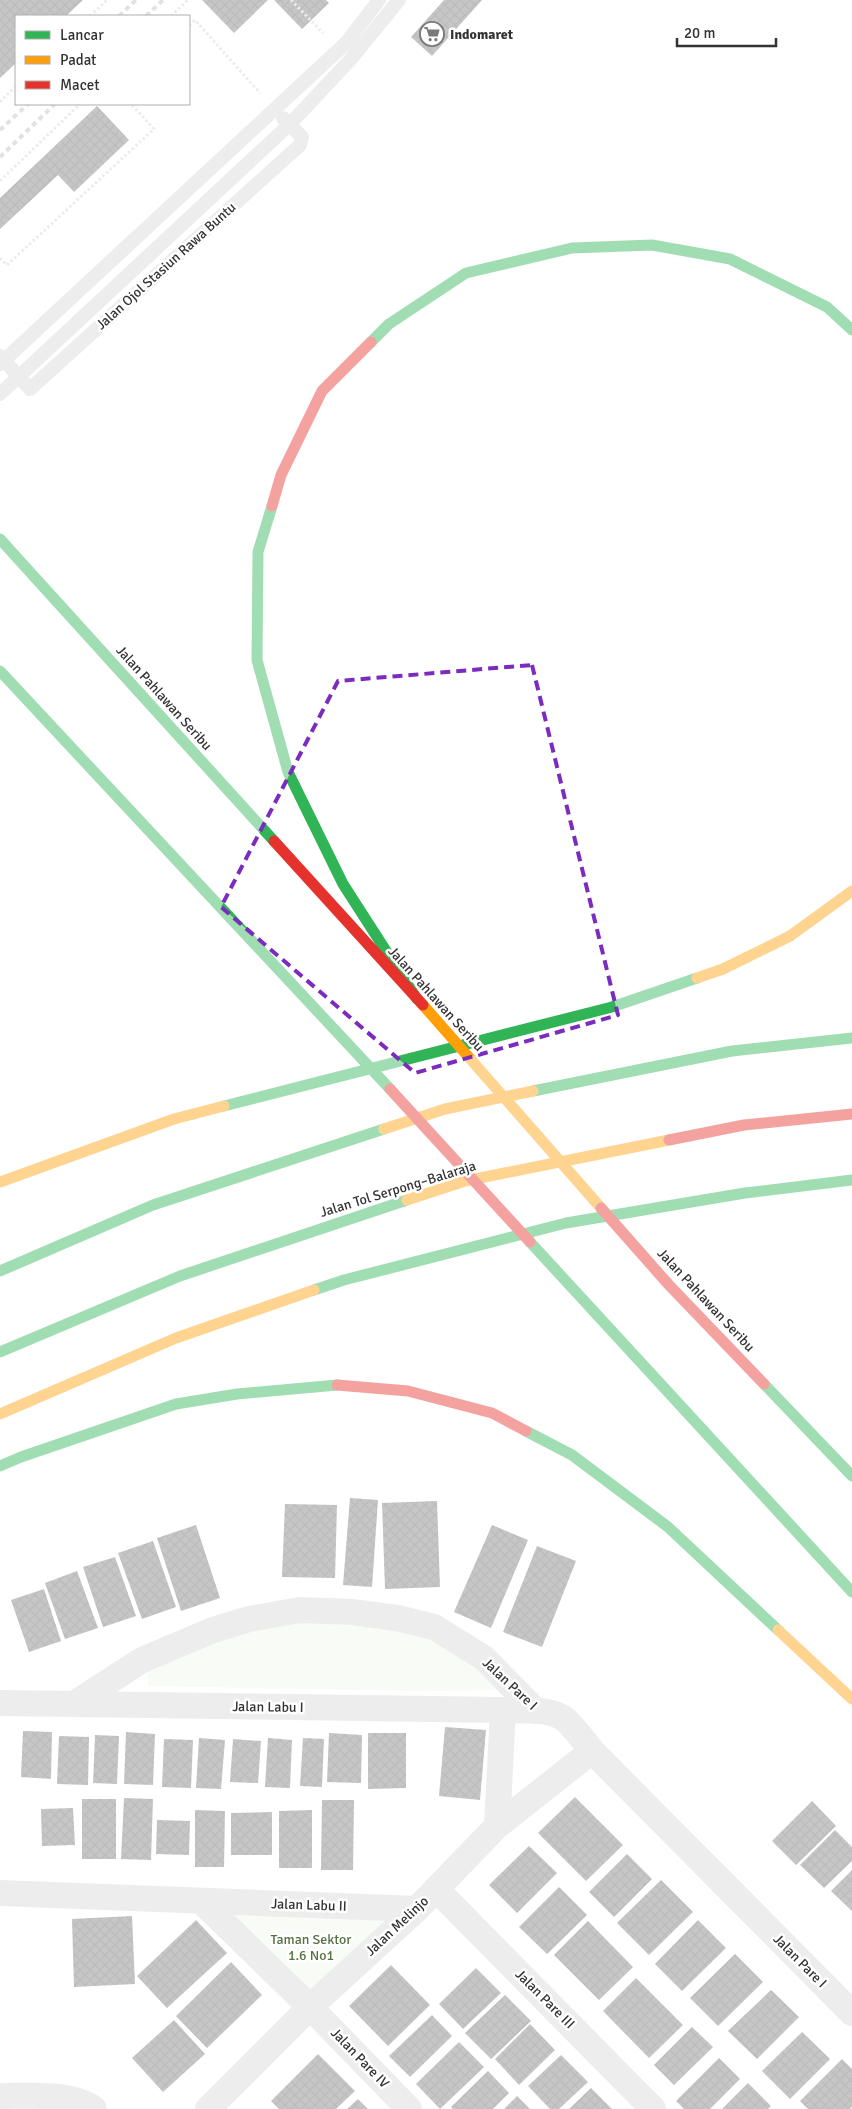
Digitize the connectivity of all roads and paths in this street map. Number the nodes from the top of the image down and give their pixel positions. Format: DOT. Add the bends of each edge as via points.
graph roads {
  1 [pos="106,0"];
  2 [pos="188,0"];
  3 [pos="291,0"];
  4 [pos="379,0"];
  5 [pos="399,0"];
  6 [pos="91,15"];
  7 [pos="172,15"];
  8 [pos="190,25"];
  9 [pos="339,49"];
  10 [pos="15,87"];
  11 [pos="0,102"];
  12 [pos="79,105"];
  13 [pos="133,105"];
  14 [pos="275,110"];
  15 [pos="290,124"];
  16 [pos="0,181"];
  17 [pos="0,258"];
  18 [pos="852,330"];
  19 [pos="0,356"];
  20 [pos="0,364"];
  21 [pos="0,394"];
  22 [pos="0,539"];
  23 [pos="0,671"];
  24 [pos="852,891"];
  25 [pos="417,999"];
  26 [pos="852,1038"];
  27 [pos="852,1114"];
  28 [pos="852,1180"];
  29 [pos="0,1182"];
  30 [pos="0,1271"];
  31 [pos="0,1352"];
  32 [pos="0,1414"];
  33 [pos="0,1466"];
  34 [pos="852,1476"];
  35 [pos="852,1592"];
  36 [pos="852,1700"];
  37 [pos="0,1703"];
  38 [pos="74,1704"];
  39 [pos="503,1710"];
  40 [pos="536,1711"];
  41 [pos="592,1750"];
  42 [pos="497,1826"];
  43 [pos="436,1889"];
  44 [pos="0,1893"];
  45 [pos="201,1901"];
  46 [pos="417,1909"];
  47 [pos="310,2006"];
  48 [pos="852,2013"];
  49 [pos="0,2096"];
  50 [pos="94,2109"];
  51 [pos="208,2109"];
  52 [pos="409,2109"];
  53 [pos="653,2109"];
  1 -- 6 [label="path"];
  2 -- 7 [label="path"];
  3 -- 9 [label="path"];
  4 -- 9 [label="lane"];
  5 -- 15 [label="lane" via="350,60"];
  8 -- 14 [label="path" via="195,20"];
  9 -- 14 [label="lane"];
  10 -- 11 [label="path"];
  12 -- 16 [label="path"];
  13 -- 17 [label="path" via="154,130 6,265"];
  14 -- 15 [label="lane, Jalan Ojol Stasiun Rawa Buntu"];
  14 -- 20 [label="lane"];
  15 -- 19 [label="lane, Jalan Ojol Stasiun Rawa Buntu" via="302,137 300,145 30,389"];
  15 -- 21 [label="lane"];
  18 -- 25 [label="main road" via="827,307 730,259 652,245 572,248 466,273 389,324 322,391 281,475 258,552 257,660 288,772 343,884"];
  22 -- 25 [label="main road, Jalan Pahlawan Seribu"];
  23 -- 35 [label="main road"];
  24 -- 29 [label="main road" via="790,936 723,969 612,1007 174,1119"];
  25 -- 34 [label="main road, Jalan Pahlawan Seribu" via="669,1285"];
  26 -- 30 [label="main road" via="732,1051 446,1109 153,1206"];
  27 -- 31 [label="main road, Jalan Tol Serpong–Balaraja" via="744,1125 465,1181 180,1276"];
  28 -- 32 [label="main road" via="745,1193 566,1223 344,1280 176,1338"];
  33 -- 36 [label="main road" via="176,1404 237,1394 331,1385 389,1389 492,1413 572,1455 668,1527"];
  37 -- 38 [label="street, Jalan Labu I"];
  38 -- 39 [label="street, Jalan Labu I"];
  38 -- 40 [label="street, Jalan Pare I" via="142,1660 213,1630 249,1619 300,1610 352,1612 434,1627 484,1658"];
  39 -- 40 [label="street, Jalan Labu I"];
  39 -- 42 [label="street"];
  40 -- 41 [label="street, Jalan Pare I" via="566,1720"];
  41 -- 42 [label="street, Jalan Melinjo"];
  41 -- 48 [label="street, Jalan Pare I"];
  42 -- 43 [label="street, Jalan Melinjo"];
  43 -- 46 [label="street, Jalan Melinjo"];
  43 -- 53 [label="street, Jalan Pare III"];
  44 -- 45 [label="street, Jalan Labu II"];
  45 -- 46 [label="street, Jalan Labu II"];
  45 -- 47 [label="street"];
  46 -- 47 [label="street, Jalan Melinjo"];
  47 -- 51 [label="street, Jalan Melinjo"];
  47 -- 52 [label="street, Jalan Pare IV"];
  49 -- 50 [label="street" via="54,2096 87,2104"];
}
